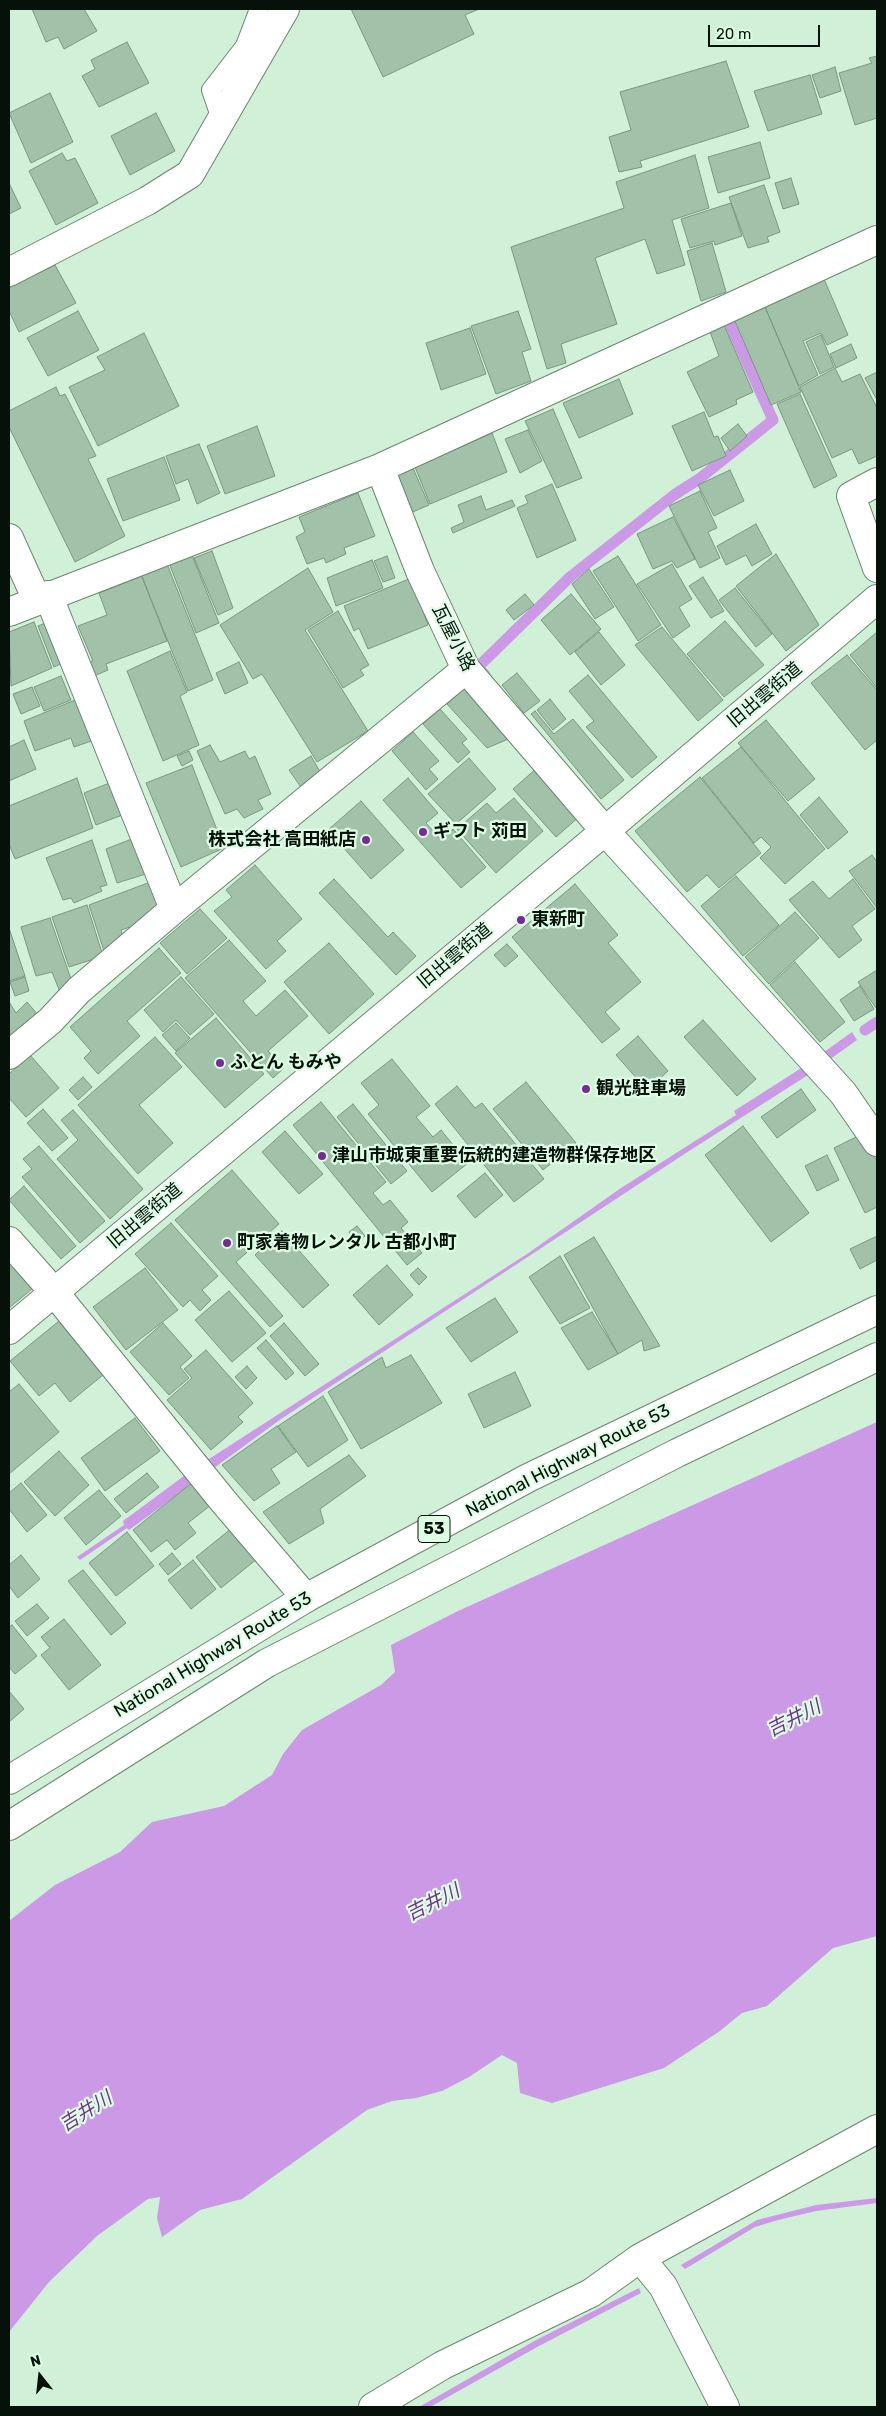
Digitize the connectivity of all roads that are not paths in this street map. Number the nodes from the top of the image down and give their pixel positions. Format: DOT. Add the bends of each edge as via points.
graph roads {
  1 [pos="259,9"];
  2 [pos="285,9"];
  3 [pos="221,119"];
  4 [pos="877,240"];
  5 [pos="9,272"];
  6 [pos="380,468"];
  7 [pos="877,482"];
  8 [pos="9,538"];
  9 [pos="877,568"];
  10 [pos="42,597"];
  11 [pos="877,599"];
  12 [pos="9,612"];
  13 [pos="466,669"];
  14 [pos="604,831"];
  15 [pos="174,909"];
  16 [pos="9,1055"];
  17 [pos="877,1142"];
  18 [pos="9,1241"];
  19 [pos="54,1292"];
  20 [pos="877,1310"];
  21 [pos="9,1330"];
  22 [pos="877,1357"];
  23 [pos="306,1598"];
  24 [pos="9,1780"];
  25 [pos="9,1826"];
  26 [pos="877,2129"];
  27 [pos="640,2258"];
  28 [pos="373,2407"];
  29 [pos="725,2407"];
  1 -- 3 [label="lane" via="245,46 211,90"];
  2 -- 3 [label="main road"];
  3 -- 5 [label="main road" via="190,174 148,201"];
  4 -- 6 [label="main road"];
  6 -- 10 [label="main road"];
  6 -- 13 [label="main road, 瓦屋小路" via="420,571"];
  7 -- 9 [label="main road" via="851,496"];
  8 -- 10 [label="main road"];
  10 -- 12 [label="main road"];
  10 -- 15 [label="main road"];
  11 -- 14 [label="main road, 旧出雲街道"];
  13 -- 14 [label="main road, 瓦屋小路"];
  13 -- 15 [label="main road"];
  14 -- 17 [label="main road, 瓦屋小路" via="843,1092"];
  14 -- 19 [label="main road, 旧出雲街道"];
  15 -- 16 [label="main road"];
  18 -- 19 [label="main road"];
  19 -- 21 [label="main road, 旧出雲街道"];
  19 -- 23 [label="main road"];
  20 -- 23 [label="main road, National Highway Route 53 / 53" via="528,1478"];
  22 -- 25 [label="main road, National Highway Route 53 / 53" via="677,1453 267,1663"];
  23 -- 24 [label="main road, National Highway Route 53 / 53"];
  26 -- 27 [label="main road"];
  27 -- 28 [label="main road" via="590,2293 443,2366"];
  27 -- 29 [label="main road" via="663,2286"];
}
